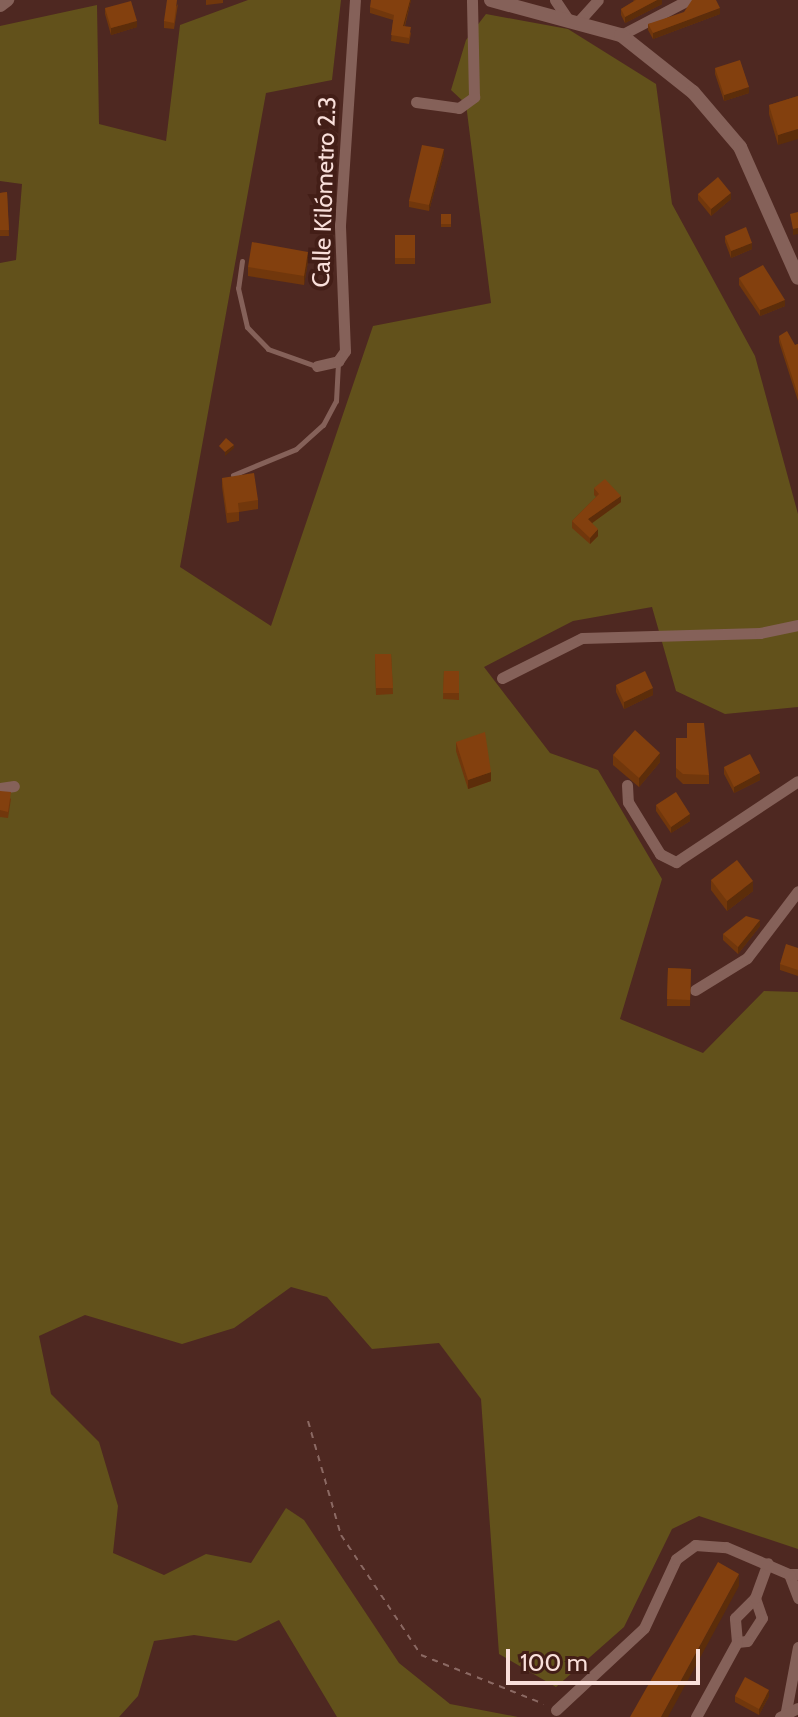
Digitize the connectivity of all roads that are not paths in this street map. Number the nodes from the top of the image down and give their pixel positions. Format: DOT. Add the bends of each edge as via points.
graph roads {
  1 [pos="7,0"];
  2 [pos="355,0"];
  3 [pos="472,0"];
  4 [pos="491,0"];
  5 [pos="555,0"];
  6 [pos="598,0"];
  7 [pos="688,0"];
  8 [pos="0,5"];
  9 [pos="573,20"];
  10 [pos="621,35"];
  11 [pos="416,102"];
  12 [pos="242,261"];
  13 [pos="798,278"];
  14 [pos="338,361"];
  15 [pos="317,366"];
  16 [pos="233,475"];
  17 [pos="798,625"];
  18 [pos="502,678"];
  19 [pos="798,781"];
  20 [pos="627,785"];
  21 [pos="14,786"];
  22 [pos="0,788"];
  23 [pos="798,891"];
  24 [pos="695,990"];
  25 [pos="768,1563"];
  26 [pos="794,1574"];
  27 [pos="755,1598"];
  28 [pos="798,1598"];
  29 [pos="737,1642"];
  30 [pos="798,1647"];
  31 [pos="556,1710"];
  32 [pos="788,1712"];
  33 [pos="696,1717"];
  1 -- 8 [label="street"];
  2 -- 14 [label="street, Calle Kilómetro 2.3" via="340,225 345,351"];
  3 -- 11 [label="street" via="474,97 459,108"];
  4 -- 9 [label="street"];
  5 -- 9 [label="street"];
  6 -- 9 [label="street"];
  7 -- 10 [label="street"];
  9 -- 10 [label="street"];
  10 -- 13 [label="street" via="693,92 740,147"];
  12 -- 15 [label="lane" via="238,288 247,327 268,349"];
  14 -- 15 [label="street"];
  14 -- 16 [label="lane" via="336,401 323,425 296,449"];
  17 -- 18 [label="street" via="760,633 582,638"];
  19 -- 20 [label="street" via="676,862 660,854 628,802"];
  21 -- 22 [label="street"];
  23 -- 24 [label="street" via="747,958"];
  25 -- 26 [label="street"];
  25 -- 27 [label="street"];
  25 -- 31 [label="street" via="708,1543 688,1550 676,1559 644,1628"];
  26 -- 28 [label="street"];
  27 -- 29 [label="street" via="735,1618"];
  27 -- 29 [label="street" via="762,1618 747,1641"];
  29 -- 33 [label="street"];
  30 -- 32 [label="street"];
}
